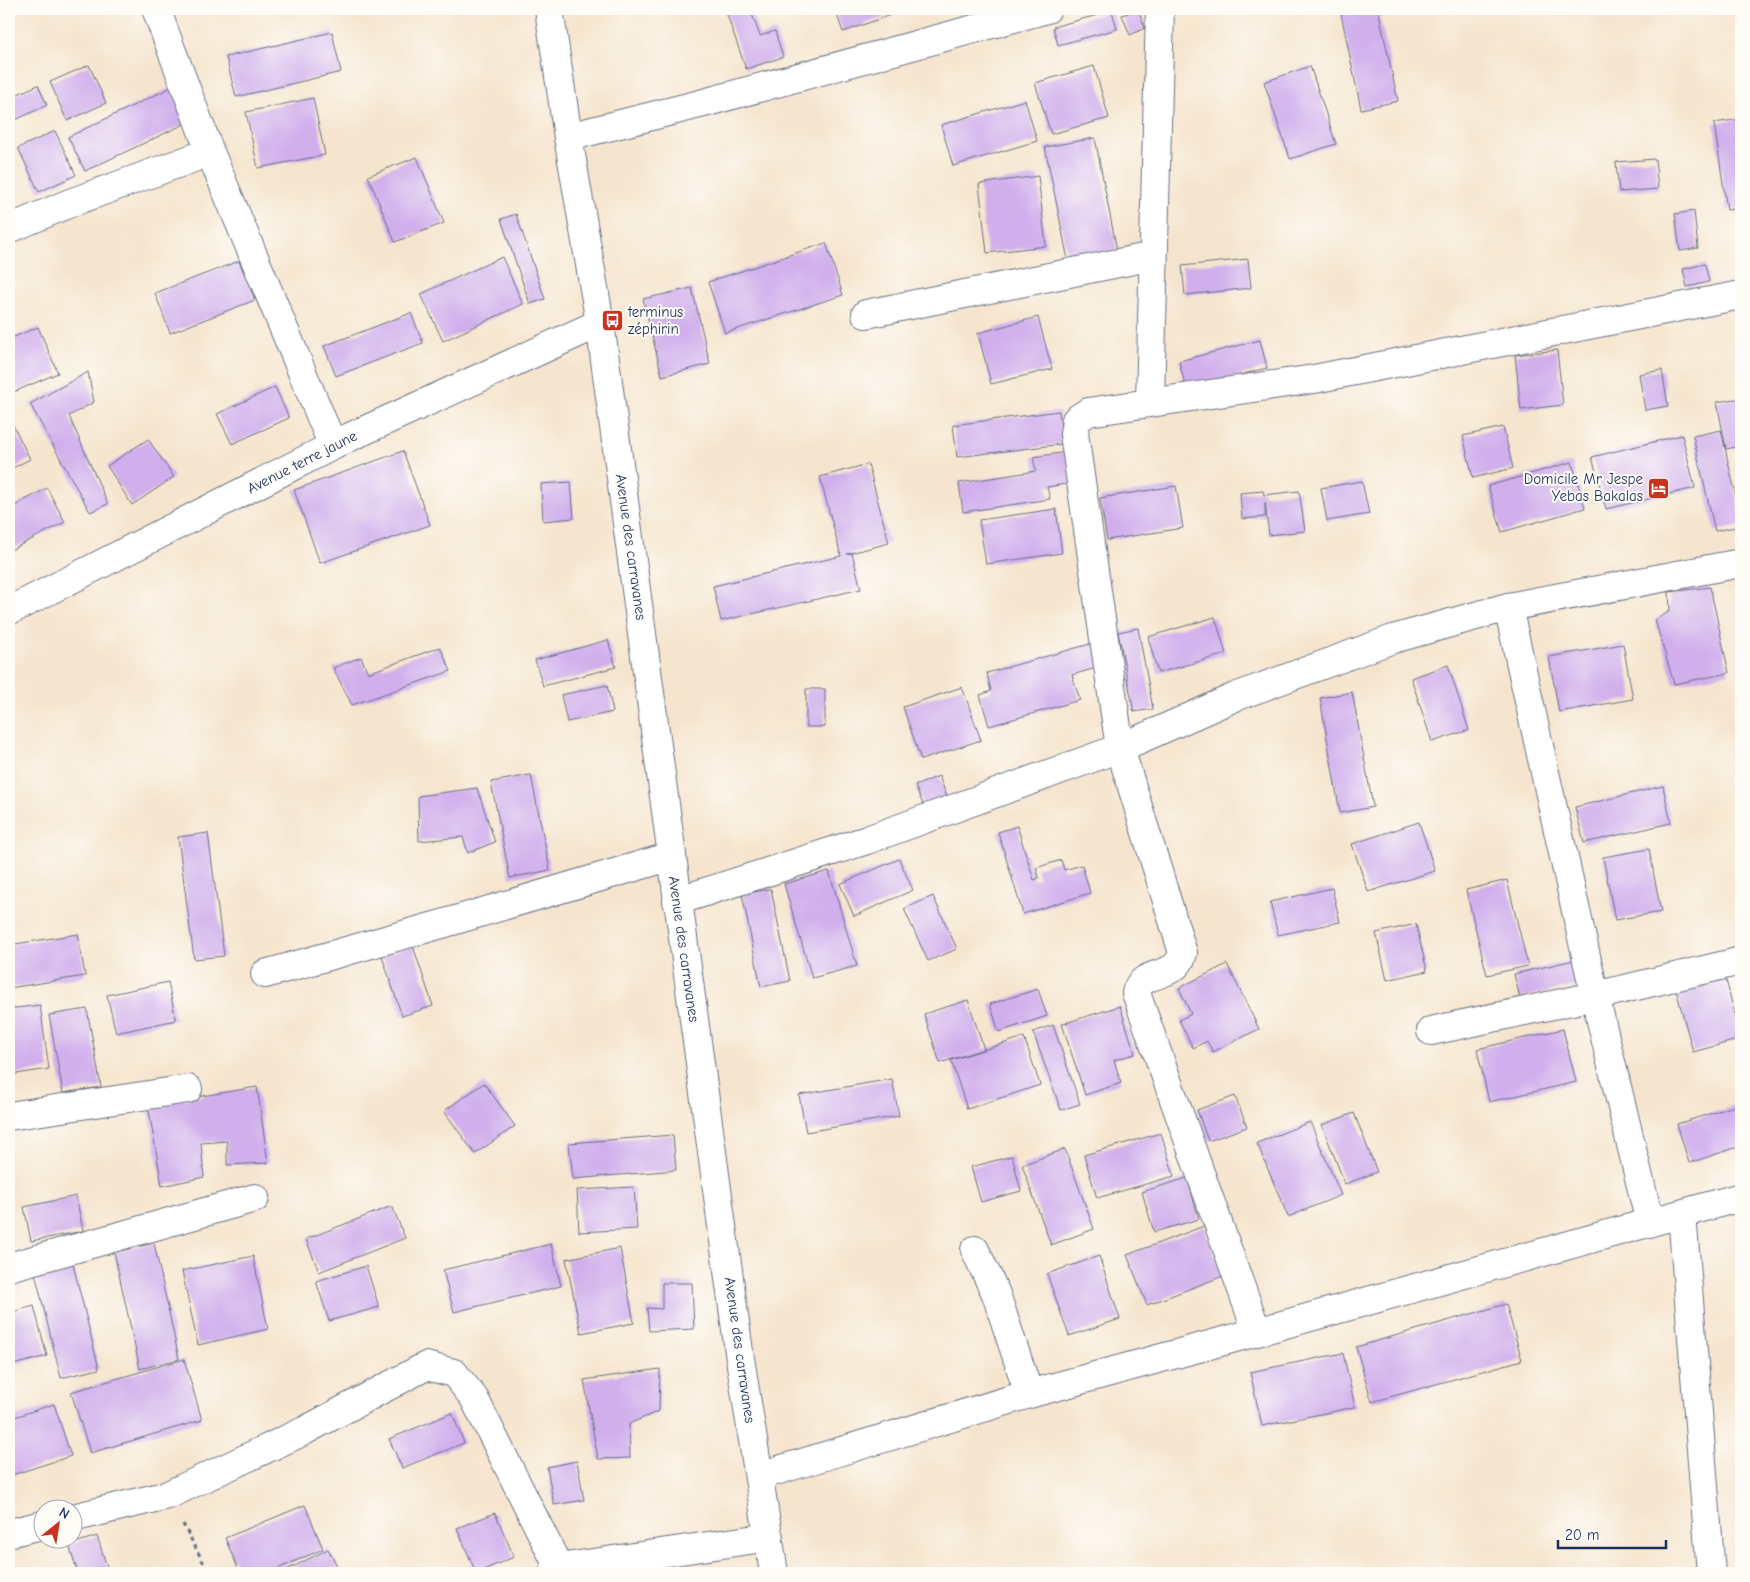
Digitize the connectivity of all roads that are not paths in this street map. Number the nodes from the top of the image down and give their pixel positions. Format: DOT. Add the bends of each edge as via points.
graph roads {
  1 [pos="156,9"];
  2 [pos="549,9"];
  3 [pos="1047,9"];
  4 [pos="1160,9"];
  5 [pos="568,137"];
  6 [pos="210,152"];
  7 [pos="9,229"];
  8 [pos="1153,256"];
  9 [pos="1741,295"];
  10 [pos="866,314"];
  11 [pos="600,323"];
  12 [pos="1150,402"];
  13 [pos="333,446"];
  14 [pos="1741,563"];
  15 [pos="1508,607"];
  16 [pos="9,611"];
  17 [pos="1120,748"];
  18 [pos="672,856"];
  19 [pos="677,901"];
  20 [pos="1741,961"];
  21 [pos="265,974"];
  22 [pos="1595,996"];
  23 [pos="1431,1031"];
  24 [pos="188,1089"];
  25 [pos="9,1116"];
  26 [pos="1741,1197"];
  27 [pos="255,1198"];
  28 [pos="1682,1214"];
  29 [pos="1650,1223"];
  30 [pos="975,1250"];
  31 [pos="9,1267"];
  32 [pos="1258,1332"];
  33 [pos="1029,1394"];
  34 [pos="759,1476"];
  35 [pos="82,1516"];
  36 [pos="32,1527"];
  37 [pos="9,1533"];
  38 [pos="769,1537"];
  39 [pos="556,1571"];
  40 [pos="774,1573"];
  41 [pos="1712,1573"];
  1 -- 6 [label="street"];
  2 -- 5 [label="street, Avenue des carravanes"];
  3 -- 5 [label="street"];
  4 -- 8 [label="street"];
  5 -- 11 [label="street, Avenue des carravanes"];
  6 -- 7 [label="street" via="70,202"];
  6 -- 13 [label="street"];
  8 -- 10 [label="street"];
  8 -- 12 [label="street"];
  9 -- 12 [label="street" via="1314,379"];
  11 -- 13 [label="street, Avenue terre jaune"];
  11 -- 18 [label="street, Avenue des carravanes"];
  12 -- 17 [label="street" via="1088,412 1076,420 1074,434"];
  13 -- 16 [label="street, Avenue terre jaune"];
  14 -- 15 [label="street"];
  15 -- 17 [label="street" via="1384,642 1235,697"];
  15 -- 22 [label="street"];
  17 -- 19 [label="street" via="867,840"];
  17 -- 32 [label="street" via="1182,953 1174,968 1143,981 1136,993"];
  18 -- 19 [label="street, Avenue des carravanes"];
  18 -- 21 [label="street"];
  19 -- 34 [label="street, Avenue des carravanes"];
  20 -- 22 [label="street"];
  22 -- 23 [label="street"];
  22 -- 29 [label="street"];
  24 -- 25 [label="street"];
  26 -- 28 [label="street"];
  27 -- 31 [label="street"];
  28 -- 29 [label="street"];
  28 -- 41 [label="street"];
  29 -- 32 [label="street"];
  30 -- 33 [label="street" via="996,1294"];
  32 -- 33 [label="street"];
  33 -- 34 [label="street"];
  34 -- 38 [label="street, Avenue des carravanes"];
  35 -- 39 [label="street" via="168,1495 304,1431 426,1366 454,1373 474,1398"];
  36 -- 37 [label="street"];
  38 -- 39 [label="street"];
  38 -- 40 [label="street, Avenue des carravanes"];
}
